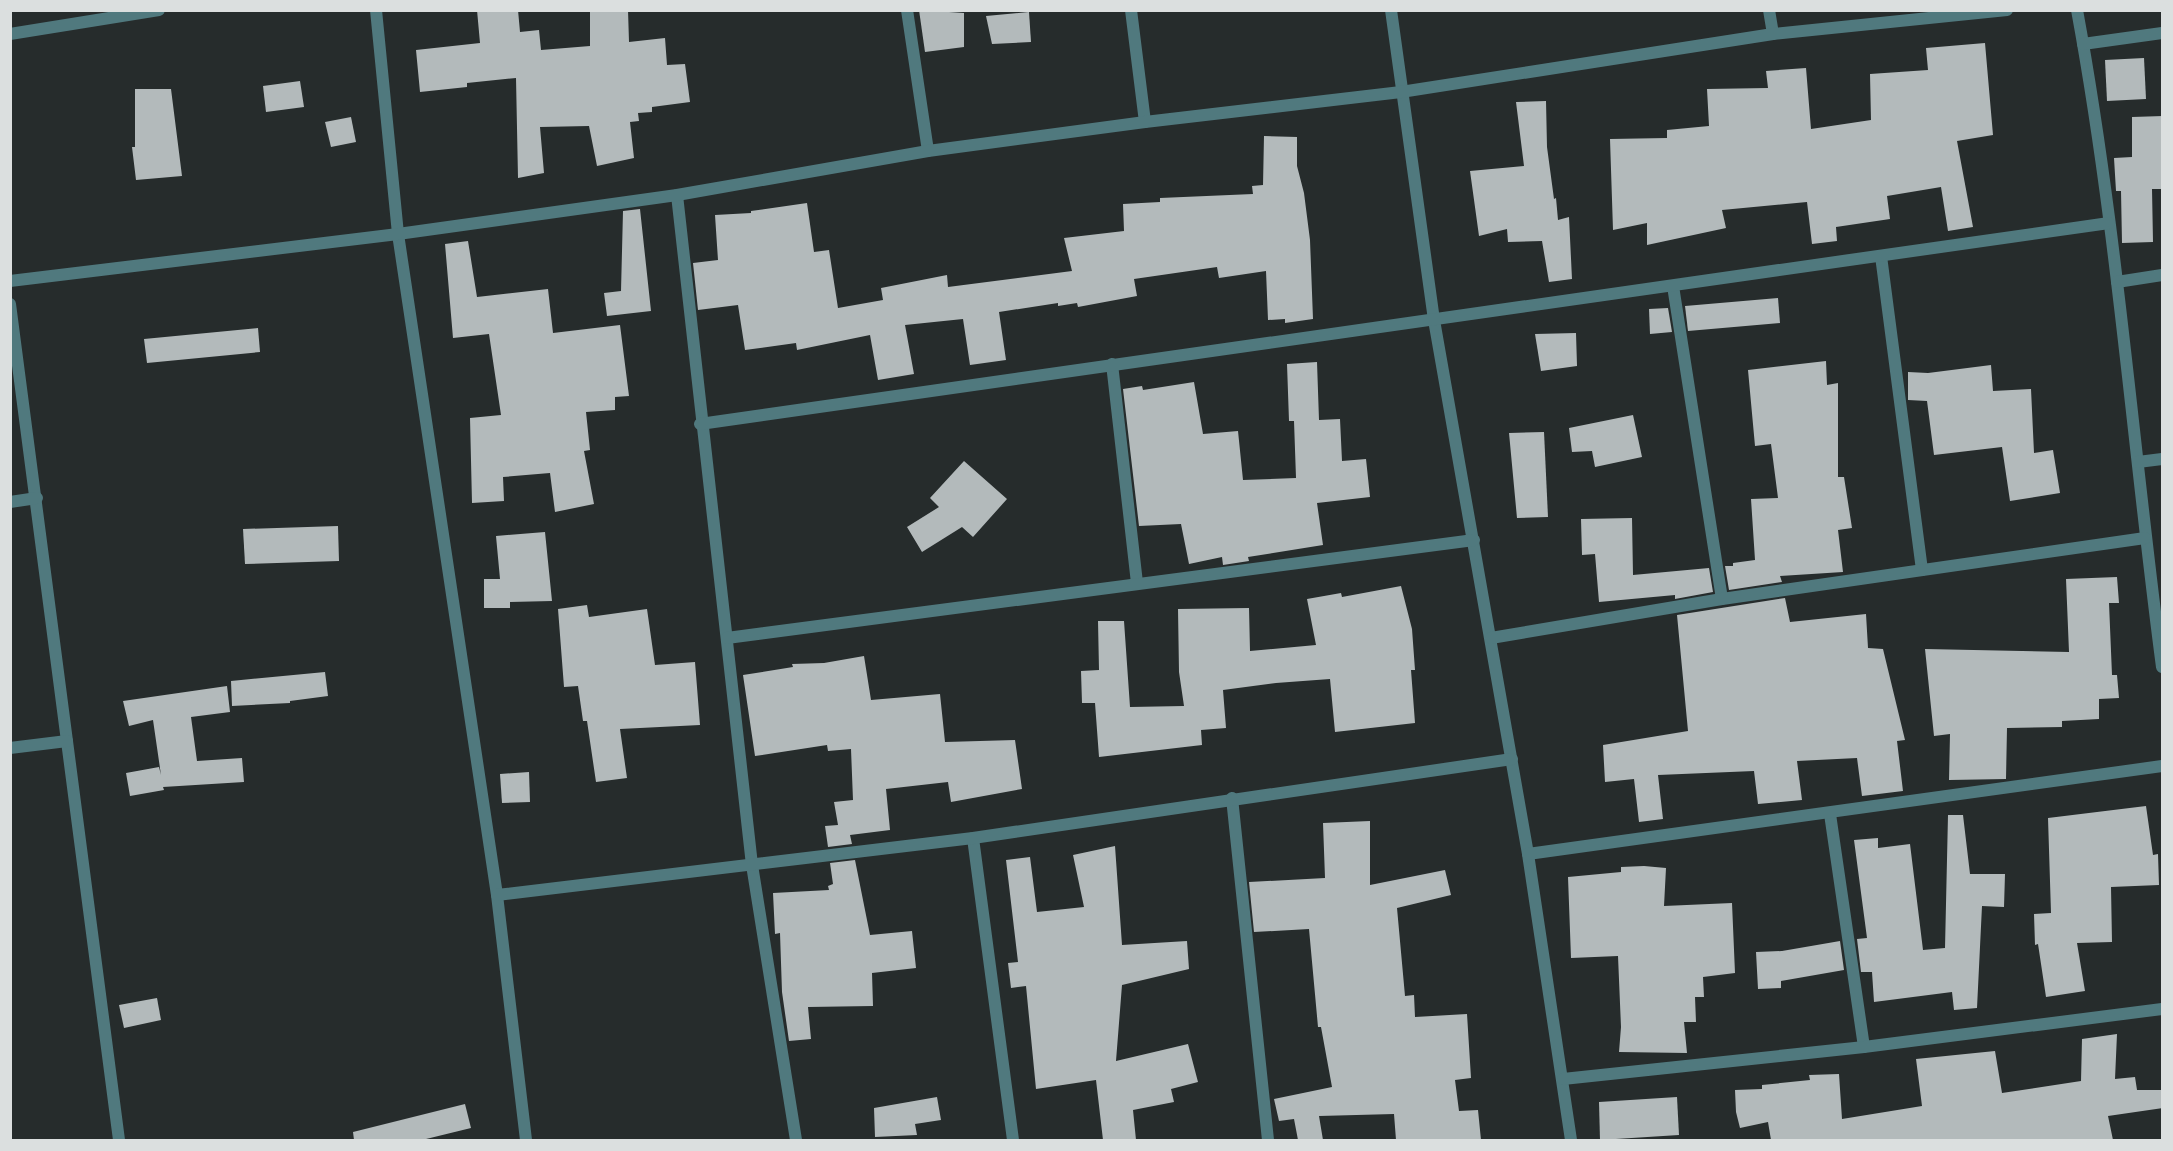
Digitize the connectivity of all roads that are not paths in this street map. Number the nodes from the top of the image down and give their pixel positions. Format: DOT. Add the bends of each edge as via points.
graph roads {
  1 [pos="159,10"];
  2 [pos="376,10"];
  3 [pos="907,10"];
  4 [pos="1131,10"];
  5 [pos="1391,10"];
  6 [pos="1768,10"];
  7 [pos="2007,10"];
  8 [pos="2077,10"];
  9 [pos="2163,33"];
  10 [pos="10,34"];
  11 [pos="1773,34"];
  12 [pos="2083,44"];
  13 [pos="1401,92"];
  14 [pos="1145,122"];
  15 [pos="928,151"];
  16 [pos="676,195"];
  17 [pos="2109,223"];
  18 [pos="398,234"];
  19 [pos="1881,256"];
  20 [pos="2163,275"];
  21 [pos="10,281"];
  22 [pos="2117,282"];
  23 [pos="1673,286"];
  24 [pos="10,304"];
  25 [pos="1434,320"];
  26 [pos="1112,364"];
  27 [pos="700,424"];
  28 [pos="2163,459"];
  29 [pos="2138,462"];
  30 [pos="37,498"];
  31 [pos="10,502"];
  32 [pos="2145,538"];
  33 [pos="1474,540"];
  34 [pos="1922,570"];
  35 [pos="1137,583"];
  36 [pos="1722,599"];
  37 [pos="727,638"];
  38 [pos="1491,638"];
  39 [pos="2163,667"];
  40 [pos="67,741"];
  41 [pos="10,748"];
  42 [pos="1512,759"];
  43 [pos="2163,766"];
  44 [pos="1232,798"];
  45 [pos="1830,814"];
  46 [pos="973,838"];
  47 [pos="1528,854"];
  48 [pos="752,866"];
  49 [pos="498,895"];
  50 [pos="2163,1009"];
  51 [pos="1864,1047"];
  52 [pos="1563,1079"];
  53 [pos="119,1140"];
  54 [pos="526,1140"];
  55 [pos="796,1140"];
  56 [pos="1013,1140"];
  57 [pos="1268,1140"];
  58 [pos="1571,1140"];
  1 -- 10 [label="street"];
  2 -- 18 [label="street"];
  3 -- 15 [label="street"];
  4 -- 14 [label="street"];
  5 -- 13 [label="street"];
  6 -- 11 [label="street"];
  7 -- 11 [label="street"];
  8 -- 12 [label="street"];
  9 -- 12 [label="street"];
  11 -- 13 [label="street"];
  12 -- 17 [label="street"];
  13 -- 14 [label="street"];
  13 -- 25 [label="street"];
  14 -- 15 [label="street"];
  15 -- 16 [label="street"];
  16 -- 18 [label="street"];
  16 -- 27 [label="street"];
  17 -- 19 [label="street"];
  17 -- 22 [label="street"];
  18 -- 21 [label="street"];
  18 -- 49 [label="street"];
  19 -- 23 [label="street"];
  19 -- 34 [label="street"];
  20 -- 22 [label="street"];
  22 -- 29 [label="street"];
  23 -- 25 [label="street"];
  23 -- 36 [label="street"];
  24 -- 30 [label="street"];
  25 -- 26 [label="street"];
  25 -- 33 [label="street"];
  26 -- 27 [label="street"];
  26 -- 35 [label="street"];
  27 -- 37 [label="street"];
  28 -- 29 [label="street"];
  29 -- 32 [label="street"];
  30 -- 31 [label="street"];
  30 -- 40 [label="street"];
  32 -- 34 [label="street"];
  32 -- 39 [label="street"];
  33 -- 35 [label="street"];
  33 -- 38 [label="street"];
  34 -- 36 [label="street"];
  35 -- 37 [label="street"];
  36 -- 38 [label="street"];
  37 -- 48 [label="street"];
  38 -- 42 [label="street"];
  40 -- 41 [label="street"];
  40 -- 53 [label="street"];
  42 -- 44 [label="street"];
  42 -- 47 [label="street"];
  43 -- 45 [label="street"];
  44 -- 46 [label="street"];
  44 -- 57 [label="street"];
  45 -- 47 [label="street"];
  45 -- 51 [label="street"];
  46 -- 48 [label="street"];
  46 -- 56 [label="street"];
  47 -- 52 [label="street"];
  48 -- 49 [label="street"];
  48 -- 55 [label="street"];
  49 -- 54 [label="street"];
  50 -- 51 [label="street"];
  51 -- 52 [label="street"];
  52 -- 58 [label="street"];
}
